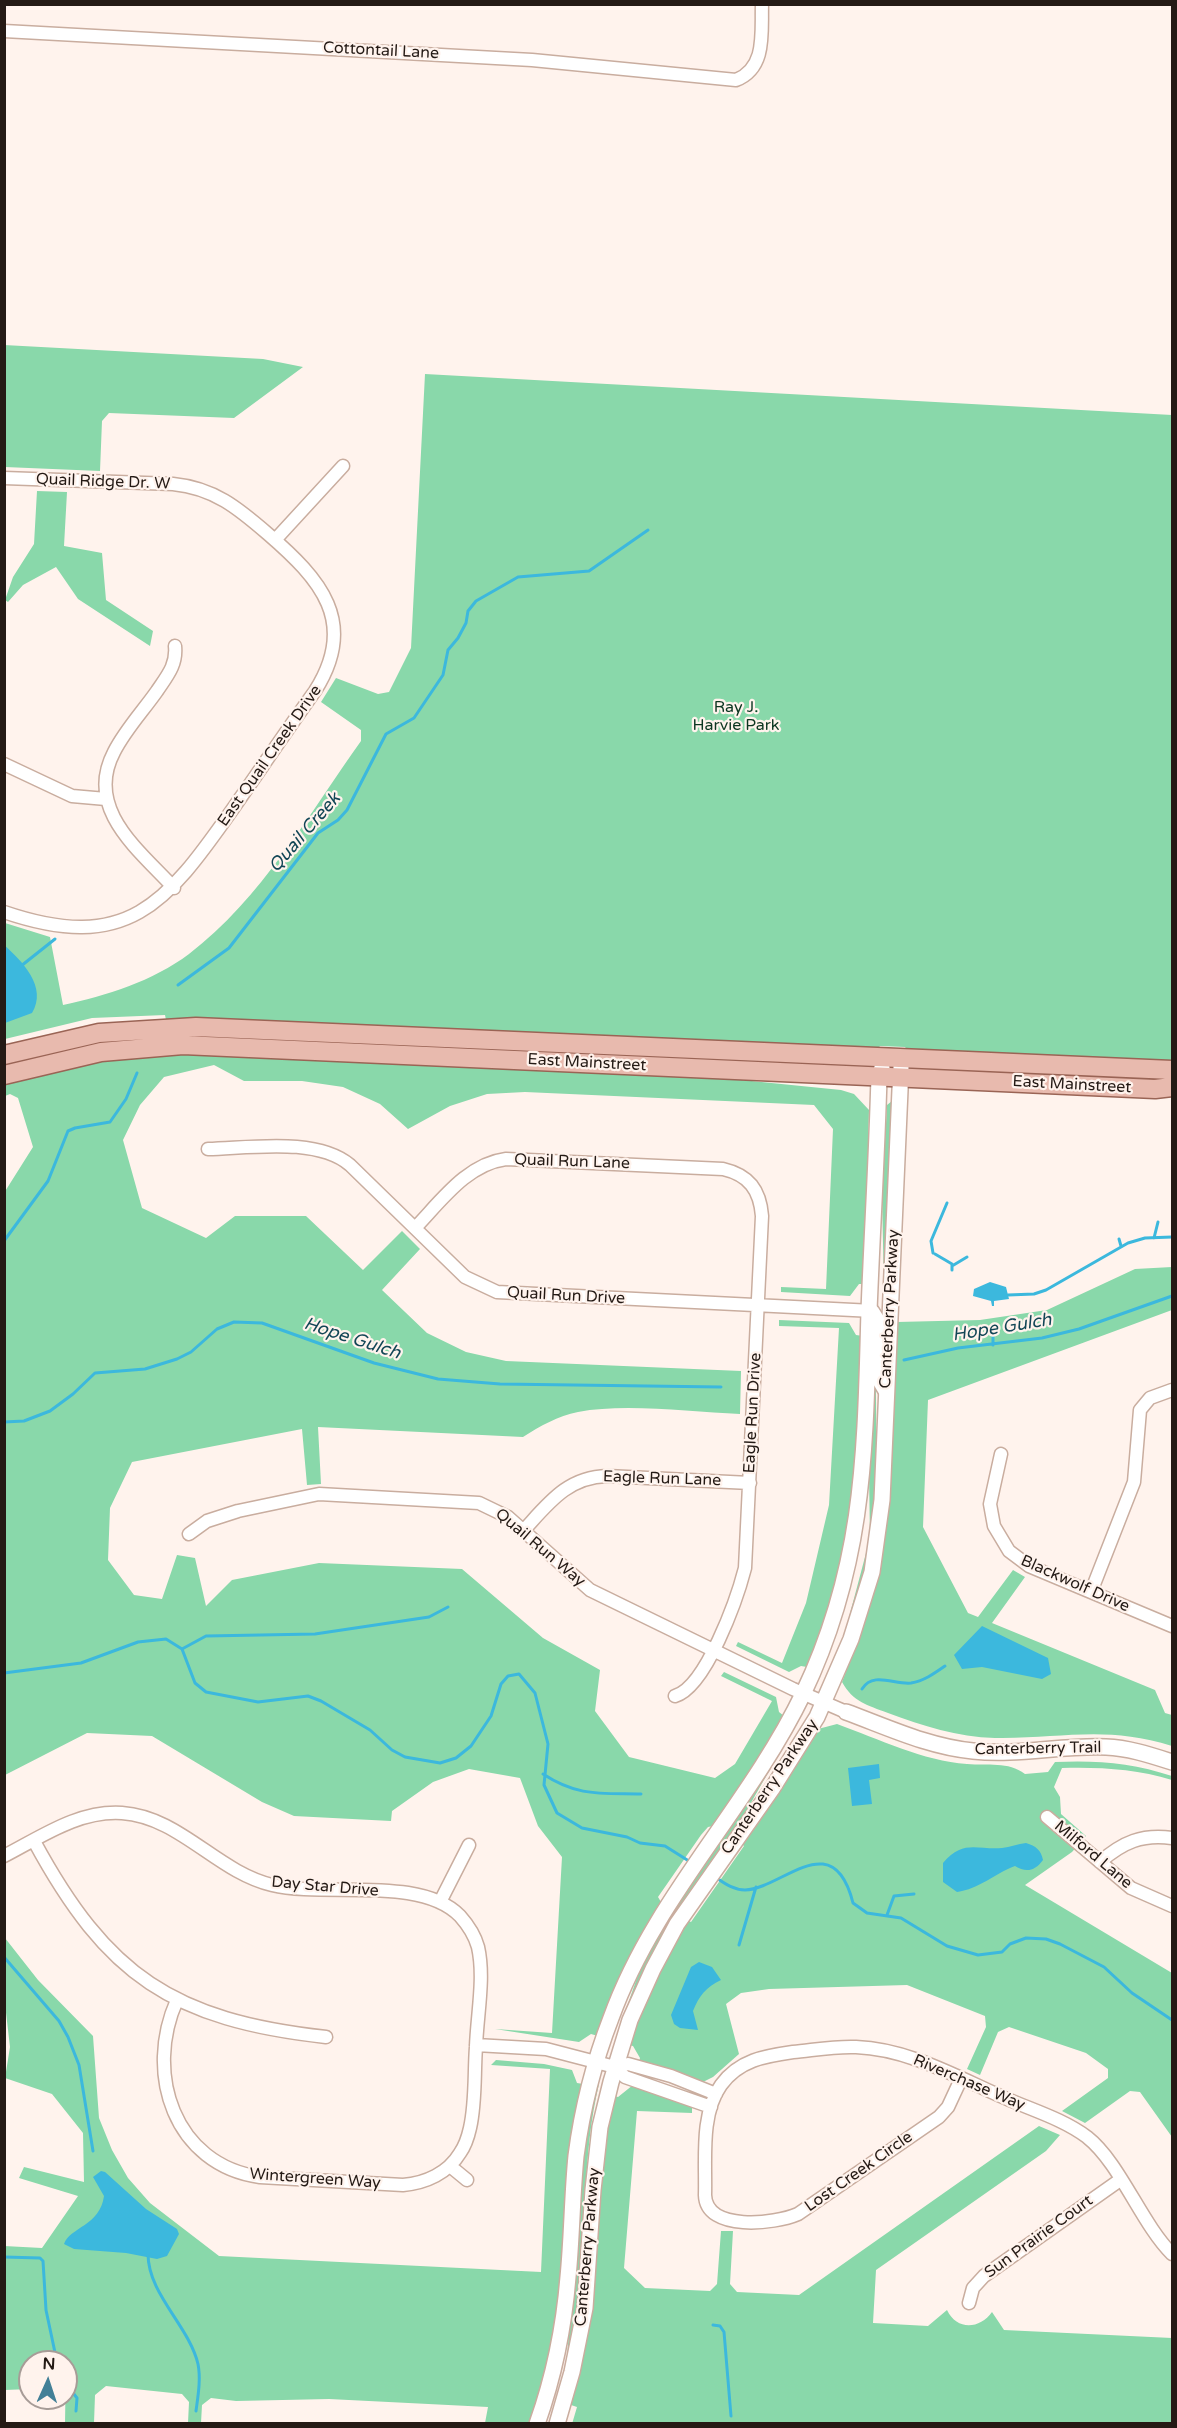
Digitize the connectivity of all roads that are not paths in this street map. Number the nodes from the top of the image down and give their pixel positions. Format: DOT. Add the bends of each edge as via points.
graph roads {
  1 [pos="762,4"];
  2 [pos="4,30"];
  3 [pos="343,466"];
  4 [pos="4,478"];
  5 [pos="202,488"];
  6 [pos="275,540"];
  7 [pos="175,646"];
  8 [pos="4,764"];
  9 [pos="106,799"];
  10 [pos="174,888"];
  11 [pos="4,912"];
  12 [pos="4,1055"];
  13 [pos="893,1057"];
  14 [pos="1173,1070"];
  15 [pos="4,1076"];
  16 [pos="879,1076"];
  17 [pos="902,1077"];
  18 [pos="1173,1087"];
  19 [pos="208,1149"];
  20 [pos="756,1179"];
  21 [pos="415,1228"];
  22 [pos="758,1305"];
  23 [pos="869,1310"];
  24 [pos="1173,1390"];
  25 [pos="885,1392"];
  26 [pos="1001,1454"];
  27 [pos="750,1483"];
  28 [pos="523,1531"];
  29 [pos="189,1534"];
  30 [pos="1091,1592"];
  31 [pos="1173,1626"];
  32 [pos="712,1650"];
  33 [pos="803,1694"];
  34 [pos="675,1696"];
  35 [pos="824,1703"];
  36 [pos="846,1712"];
  37 [pos="1173,1762"];
  38 [pos="1047,1817"];
  39 [pos="1173,1838"];
  40 [pos="34,1840"];
  41 [pos="469,1845"];
  42 [pos="4,1856"];
  43 [pos="1100,1862"];
  44 [pos="440,1902"];
  45 [pos="1173,1906"];
  46 [pos="177,2000"];
  47 [pos="326,2037"];
  48 [pos="476,2044"];
  49 [pos="597,2062"];
  50 [pos="615,2067"];
  51 [pos="961,2079"];
  52 [pos="716,2094"];
  53 [pos="711,2107"];
  54 [pos="450,2166"];
  55 [pos="467,2180"];
  56 [pos="1120,2180"];
  57 [pos="1173,2254"];
  58 [pos="969,2303"];
  59 [pos="537,2424"];
  60 [pos="557,2424"];
  1 -- 2 [label="street, Cottontail Lane" via="761,46 753,69 736,80 531,60"];
  3 -- 6 [label="street"];
  4 -- 5 [label="street, Quail Ridge Dr. W"];
  5 -- 6 [label="street, East Quail Creek Drive" via="228,500"];
  6 -- 10 [label="street, East Quail Creek Drive" via="309,571 326,600 333,627 329,666"];
  7 -- 9 [label="street" via="173,668 111,756 105,778"];
  8 -- 9 [label="street" via="72,796"];
  9 -- 10 [label="street" via="122,833"];
  10 -- 11 [label="street, East Quail Creek Drive" via="143,910 96,926 53,926"];
  12 -- 13 [label="main road, East Mainstreet" via="93,1034 196,1026"];
  13 -- 14 [label="main road, East Mainstreet"];
  13 -- 16 [label="street, Canterberry Parkway"];
  13 -- 17 [label="street, Canterberry Parkway"];
  15 -- 16 [label="main road, East Mainstreet" via="94,1053 183,1045"];
  16 -- 17 [label="main road, East Mainstreet"];
  16 -- 23 [label="street, Canterberry Parkway"];
  17 -- 18 [label="main road, East Mainstreet"];
  17 -- 25 [label="street, Canterberry Parkway"];
  19 -- 21 [label="street, Quail Run Drive" via="303,1148 329,1152 350,1165"];
  20 -- 21 [label="street, Quail Run Lane" via="723,1169 498,1160 468,1175"];
  20 -- 22 [label="street, Eagle Run Drive" via="762,1216"];
  21 -- 22 [label="street, Quail Run Drive" via="469,1280 497,1292"];
  22 -- 23 [label="street, Quail Run Drive"];
  22 -- 27 [label="street, Eagle Run Drive"];
  23 -- 25 [label="street" via="878,1317 876,1377"];
  23 -- 33 [label="street, Canterberry Parkway" via="863,1471 854,1543 831,1625"];
  24 -- 30 [label="street" via="1139,1400 1134,1482"];
  25 -- 35 [label="street, Canterberry Parkway" via="882,1500 876,1553 857,1623"];
  26 -- 30 [label="street, Blackwolf Drive" via="990,1504 994,1526 1005,1546 1024,1564"];
  27 -- 28 [label="street, Eagle Run Lane" via="591,1478 564,1488"];
  27 -- 32 [label="street, Eagle Run Drive" via="745,1568"];
  28 -- 29 [label="street, Quail Run Way" via="501,1512 475,1502 330,1494 238,1510 207,1521"];
  28 -- 32 [label="street, Quail Run Way" via="590,1590"];
  30 -- 31 [label="street, Blackwolf Drive"];
  32 -- 33 [label="street, Quail Run Way"];
  32 -- 34 [label="street, Eagle Run Drive" via="693,1685"];
  33 -- 35 [label="street, Canterberry Trail"];
  33 -- 49 [label="street, Canterberry Parkway" via="771,1752 653,1928 625,1982"];
  35 -- 36 [label="street, Canterberry Trail"];
  35 -- 50 [label="street, Canterberry Parkway" via="788,1765 698,1894 653,1969"];
  36 -- 37 [label="street, Canterberry Trail" via="916,1738 965,1750 1107,1747 1139,1751"];
  38 -- 43 [label="street, Milford Lane"];
  39 -- 43 [label="street" via="1148,1836 1133,1840"];
  40 -- 42 [label="street, Day Star Drive"];
  40 -- 44 [label="street, Day Star Drive" via="79,1818 131,1814 163,1824 239,1872 270,1885 409,1893"];
  40 -- 46 [label="street" via="64,1896 94,1935 126,1966"];
  41 -- 44 [label="street"];
  43 -- 45 [label="street, Milford Lane" via="1138,1893"];
  44 -- 48 [label="street, Day Star Drive" via="462,1918 477,1945 480,1970"];
  46 -- 47 [label="street" via="255,2028"];
  46 -- 54 [label="street, Wintergreen Way" via="165,2037 169,2100 186,2135 218,2164 260,2177 403,2185 431,2178"];
  48 -- 49 [label="street" via="537,2048"];
  48 -- 54 [label="street, Day Star Drive" via="471,2127 464,2147"];
  49 -- 50 [label="street"];
  49 -- 59 [label="street, Canterberry Parkway" via="576,2158 562,2329"];
  50 -- 52 [label="street" via="642,2067"];
  50 -- 53 [label="street" via="624,2077"];
  50 -- 60 [label="street, Canterberry Parkway" via="598,2141 581,2331"];
  51 -- 52 [label="street, Riverchase Way" via="903,2055 838,2047 751,2061 727,2078"];
  51 -- 53 [label="street, Lost Creek Circle" via="939,2117 798,2214 766,2221 706,2216"];
  51 -- 56 [label="street, Riverchase Way" via="1081,2133 1099,2149"];
  52 -- 53 [label="street, Lost Creek Circle"];
  54 -- 55 [label="street"];
  56 -- 57 [label="street, Riverchase Way"];
  56 -- 58 [label="street, Sun Prairie Court" via="984,2276 973,2288"];
}
